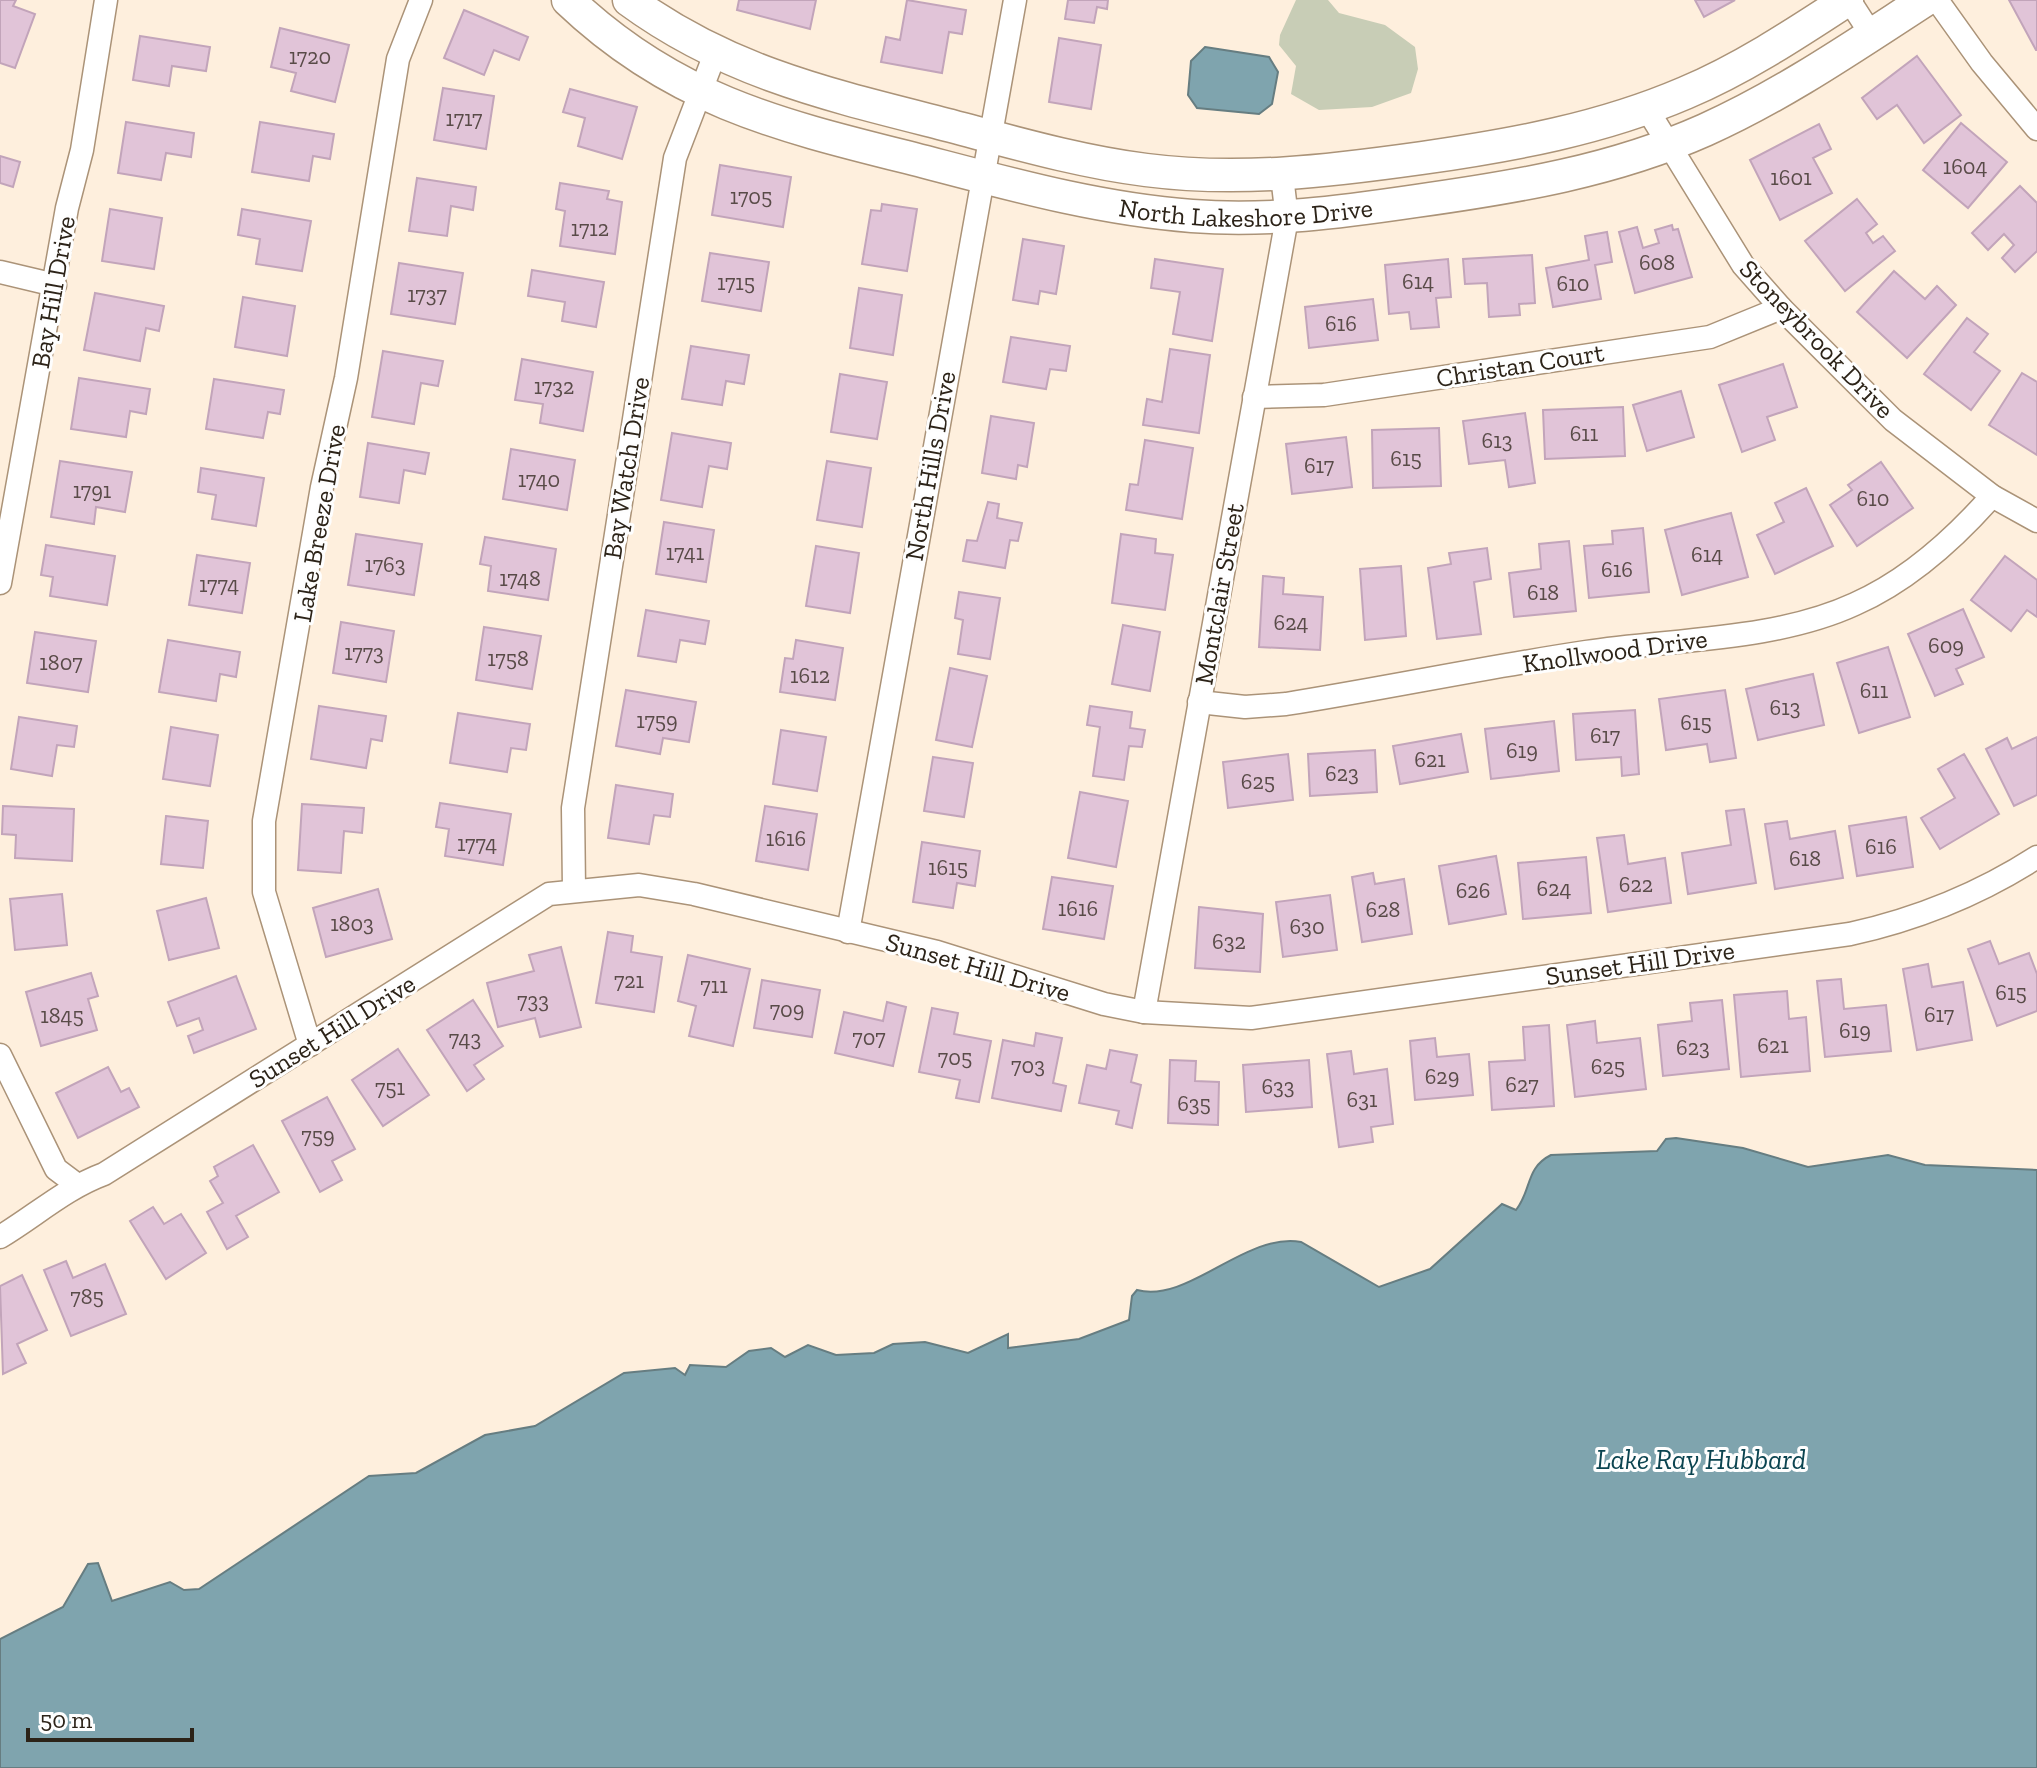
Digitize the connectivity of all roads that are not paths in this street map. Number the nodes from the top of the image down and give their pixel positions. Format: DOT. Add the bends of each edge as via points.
graph roads {
  1 [pos="106,0"];
  2 [pos="421,0"];
  3 [pos="568,0"];
  4 [pos="629,0"];
  5 [pos="1015,0"];
  6 [pos="1848,0"];
  7 [pos="1925,0"];
  8 [pos="1937,0"];
  9 [pos="1871,34"];
  10 [pos="715,54"];
  11 [pos="699,93"];
  12 [pos="1647,109"];
  13 [pos="2037,129"];
  14 [pos="992,136"];
  15 [pos="1668,145"];
  16 [pos="1480,150"];
  17 [pos="1282,176"];
  18 [pos="983,177"];
  19 [pos="1487,191"];
  20 [pos="1287,218"];
  21 [pos="0,272"];
  22 [pos="55,285"];
  23 [pos="1781,308"];
  24 [pos="1254,397"];
  25 [pos="1992,496"];
  26 [pos="2037,521"];
  27 [pos="0,583"];
  28 [pos="1199,702"];
  29 [pos="2037,857"];
  30 [pos="574,889"];
  31 [pos="848,932"];
  32 [pos="1144,1012"];
  33 [pos="310,1045"];
  34 [pos="0,1055"];
  35 [pos="76,1184"];
  36 [pos="0,1237"];
  1 -- 22 [label="street, Bay Hill Drive"];
  2 -- 33 [label="street, Lake Breeze Drive" via="398,59 346,378 264,821 264,892"];
  3 -- 11 [label="main road, North Lakeshore Drive" via="638,57"];
  4 -- 10 [label="main road, North Lakeshore Drive"];
  5 -- 14 [label="street, North Hills Drive"];
  6 -- 9 [label="street"];
  6 -- 12 [label="main road, North Lakeshore Drive" via="1733,70"];
  7 -- 9 [label="main road, North Lakeshore Drive"];
  8 -- 13 [label="street"];
  9 -- 15 [label="main road, North Lakeshore Drive" via="1735,115"];
  10 -- 11 [label="street, Bay Watch Drive"];
  10 -- 14 [label="main road, North Lakeshore Drive" via="804,88"];
  11 -- 18 [label="main road, North Lakeshore Drive" via="797,130"];
  11 -- 30 [label="street, Bay Watch Drive" via="675,158 573,808"];
  12 -- 15 [label="street, Stoneybrook Drive"];
  12 -- 16 [label="main road, North Lakeshore Drive" via="1556,136"];
  14 -- 17 [label="main road, North Lakeshore Drive" via="1142,170"];
  14 -- 18 [label="street, North Hills Drive"];
  15 -- 19 [label="main road, North Lakeshore Drive" via="1600,168"];
  15 -- 23 [label="street, Stoneybrook Drive" via="1743,265"];
  16 -- 17 [label="main road, North Lakeshore Drive"];
  16 -- 19 [label="main road"];
  17 -- 20 [label="street, Montclair Street"];
  18 -- 20 [label="main road, North Lakeshore Drive" via="1132,210"];
  18 -- 31 [label="street, North Hills Drive"];
  19 -- 20 [label="main road, North Lakeshore Drive"];
  20 -- 24 [label="street, Montclair Street"];
  21 -- 22 [label="street"];
  22 -- 27 [label="street, Bay Hill Drive"];
  23 -- 24 [label="street, Christan Court" via="1710,337 1324,395"];
  23 -- 25 [label="street, Stoneybrook Drive" via="1893,420"];
  24 -- 28 [label="street, Montclair Street"];
  25 -- 26 [label="street, Stoneybrook Drive"];
  25 -- 28 [label="street, Knollwood Drive" via="1910,571 1854,605 1774,628 1585,652 1286,704"];
  28 -- 32 [label="street, Montclair Street"];
  29 -- 32 [label="street, Sunset Hill Drive" via="1946,906 1850,934 1251,1018"];
  30 -- 31 [label="street, Sunset Hill Drive" via="639,885 736,902"];
  30 -- 33 [label="street, Sunset Hill Drive" via="549,894"];
  31 -- 32 [label="street, Sunset Hill Drive"];
  33 -- 35 [label="street, Sunset Hill Drive" via="104,1174"];
  34 -- 35 [label="street" via="56,1169"];
  35 -- 36 [label="street, Sunset Hill Drive"];
}
